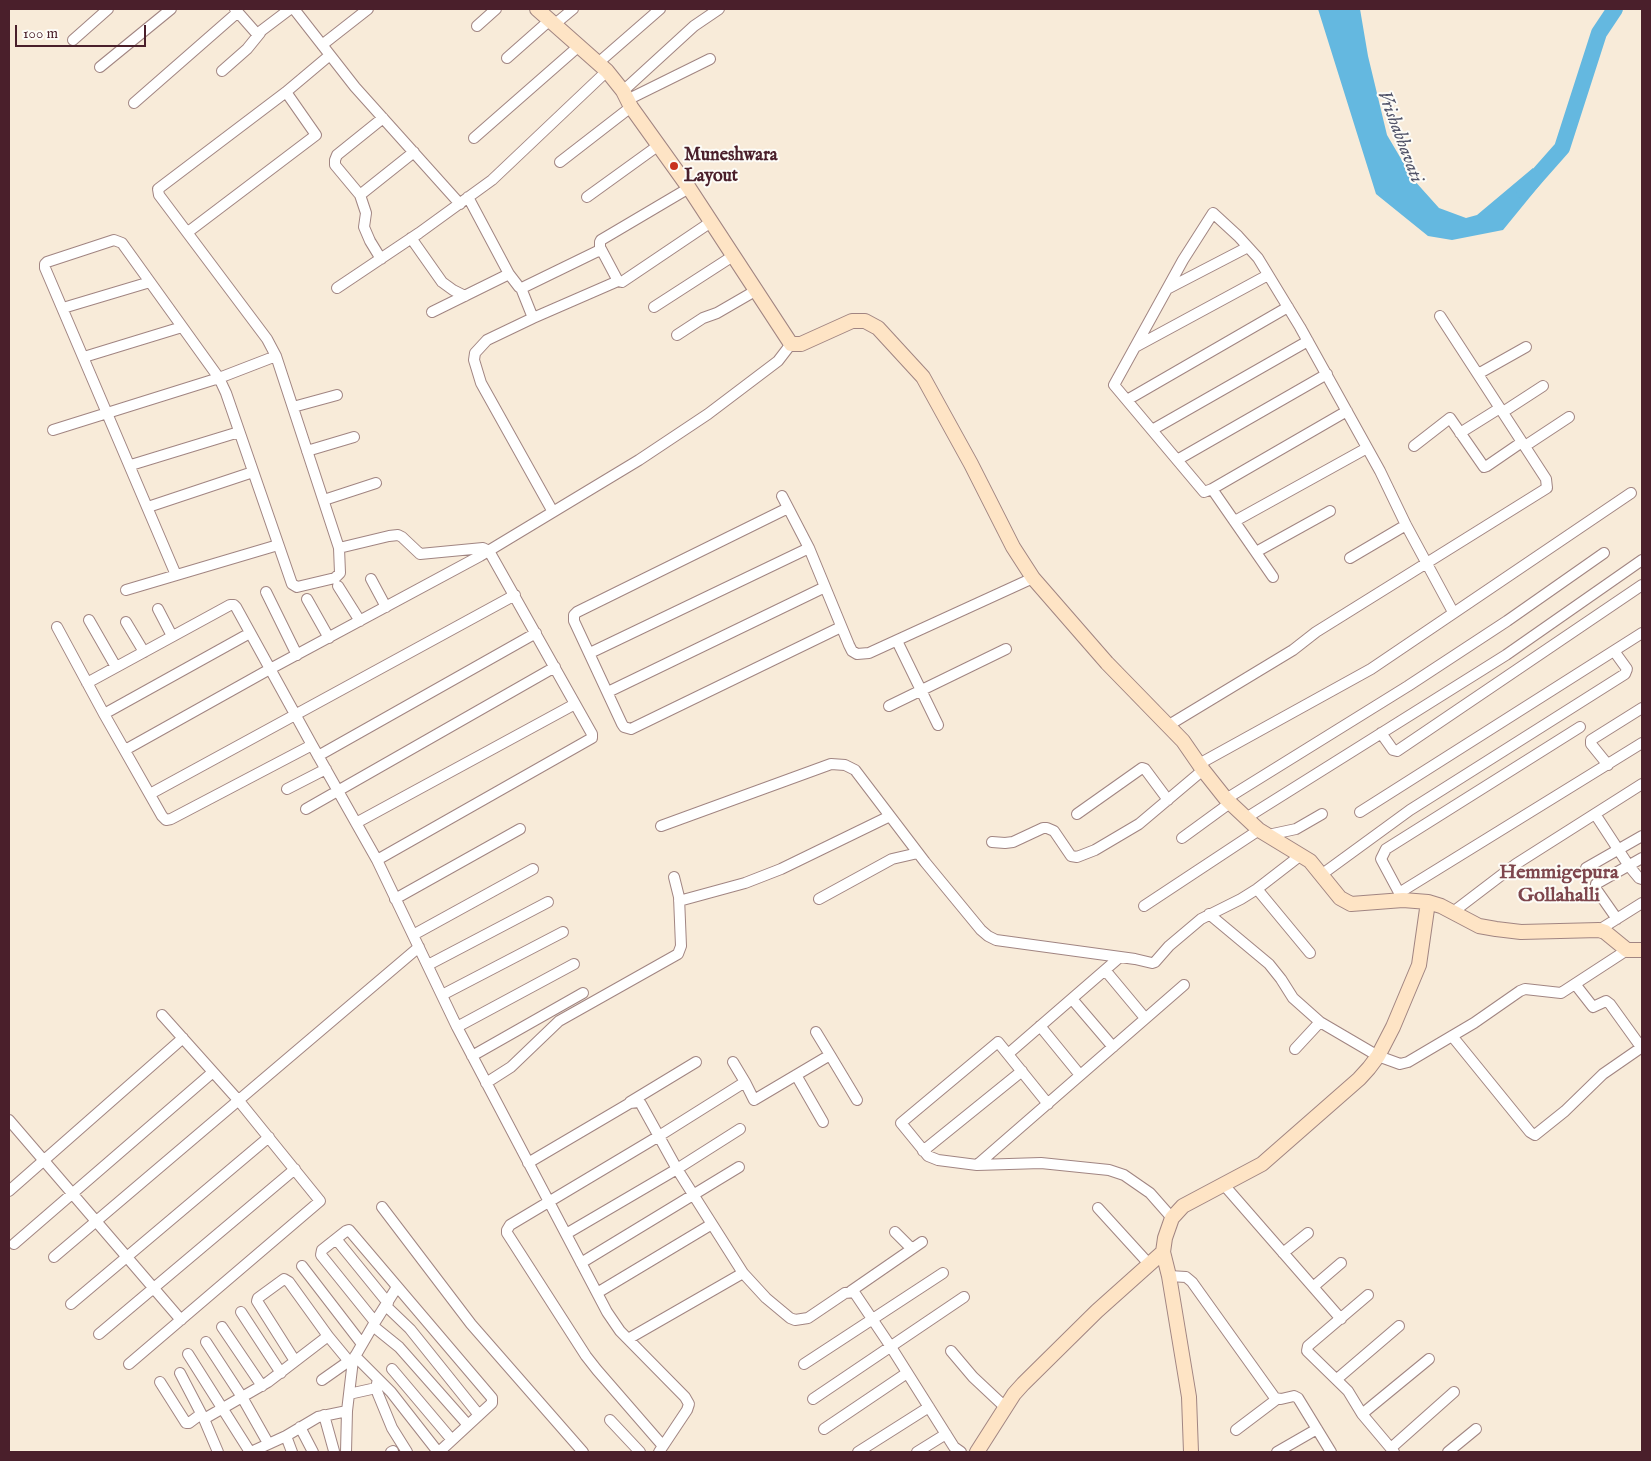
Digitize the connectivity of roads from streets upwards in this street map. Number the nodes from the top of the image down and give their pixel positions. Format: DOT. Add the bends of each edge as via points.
graph roads {
  1 [pos="108,9"];
  2 [pos="171,9"];
  3 [pos="290,9"];
  4 [pos="294,9"];
  5 [pos="368,9"];
  6 [pos="496,9"];
  7 [pos="537,9"];
  8 [pos="573,9"];
  9 [pos="660,9"];
  10 [pos="719,9"];
  11 [pos="236,10"];
  12 [pos="552,22"];
  13 [pos="477,26"];
  14 [pos="260,33"];
  15 [pos="73,40"];
  16 [pos="322,46"];
  17 [pos="579,46"];
  18 [pos="330,55"];
  19 [pos="507,58"];
  20 [pos="710,59"];
  21 [pos="100,67"];
  22 [pos="602,67"];
  23 [pos="222,70"];
  24 [pos="286,92"];
  25 [pos="627,100"];
  26 [pos="134,103"];
  27 [pos="383,118"];
  28 [pos="474,138"];
  29 [pos="659,145"];
  30 [pos="414,152"];
  31 [pos="560,162"];
  32 [pos="689,188"];
  33 [pos="360,195"];
  34 [pos="587,196"];
  35 [pos="464,200"];
  36 [pos="711,222"];
  37 [pos="188,232"];
  38 [pos="412,238"];
  39 [pos="1248,247"];
  40 [pos="601,249"];
  41 [pos="733,256"];
  42 [pos="381,259"];
  43 [pos="509,274"];
  44 [pos="1268,275"];
  45 [pos="618,281"];
  46 [pos="150,282"];
  47 [pos="337,288"];
  48 [pos="521,288"];
  49 [pos="1166,290"];
  50 [pos="756,291"];
  51 [pos="465,296"];
  52 [pos="654,307"];
  53 [pos="1288,307"];
  54 [pos="63,308"];
  55 [pos="432,312"];
  56 [pos="1440,316"];
  57 [pos="534,318"];
  58 [pos="182,327"];
  59 [pos="677,335"];
  60 [pos="1308,341"];
  61 [pos="791,344"];
  62 [pos="1526,346"];
  63 [pos="1135,347"];
  64 [pos="276,356"];
  65 [pos="84,357"];
  66 [pos="1327,374"];
  67 [pos="1478,374"];
  68 [pos="219,378"];
  69 [pos="1542,386"];
  70 [pos="337,395"];
  71 [pos="1127,400"];
  72 [pos="293,407"];
  73 [pos="1502,410"];
  74 [pos="1347,411"];
  75 [pos="108,412"];
  76 [pos="1569,417"];
  77 [pos="53,430"];
  78 [pos="1152,430"];
  79 [pos="239,432"];
  80 [pos="1460,433"];
  81 [pos="354,437"];
  82 [pos="1524,444"];
  83 [pos="1414,446"];
  84 [pos="1367,448"];
  85 [pos="307,451"];
  86 [pos="1177,460"];
  87 [pos="131,465"];
  88 [pos="253,472"];
  89 [pos="376,484"];
  90 [pos="1212,489"];
  91 [pos="1630,493"];
  92 [pos="782,496"];
  93 [pos="324,500"];
  94 [pos="148,507"];
  95 [pos="788,508"];
  96 [pos="1330,511"];
  97 [pos="553,512"];
  98 [pos="1235,521"];
  99 [pos="1406,525"];
  100 [pos="278,544"];
  101 [pos="339,548"];
  102 [pos="808,548"];
  103 [pos="489,551"];
  104 [pos="1256,552"];
  105 [pos="1604,553"];
  106 [pos="1350,558"];
  107 [pos="1642,560"];
  108 [pos="1427,563"];
  109 [pos="176,575"];
  110 [pos="1273,577"];
  111 [pos="1034,578"];
  112 [pos="370,579"];
  113 [pos="1642,585"];
  114 [pos="338,586"];
  115 [pos="825,587"];
  116 [pos="126,590"];
  117 [pos="266,592"];
  118 [pos="515,595"];
  119 [pos="307,600"];
  120 [pos="386,607"];
  121 [pos="158,610"];
  122 [pos="1453,612"];
  123 [pos="89,620"];
  124 [pos="360,621"];
  125 [pos="126,622"];
  126 [pos="57,627"];
  127 [pos="842,627"];
  128 [pos="536,632"];
  129 [pos="250,633"];
  130 [pos="1642,633"];
  131 [pos="172,636"];
  132 [pos="329,638"];
  133 [pos="897,641"];
  134 [pos="1006,649"];
  135 [pos="1614,650"];
  136 [pos="144,652"];
  137 [pos="590,653"];
  138 [pos="297,655"];
  139 [pos="116,667"];
  140 [pos="555,667"];
  141 [pos="270,669"];
  142 [pos="87,683"];
  143 [pos="920,690"];
  144 [pos="608,692"];
  145 [pos="575,704"];
  146 [pos="889,706"];
  147 [pos="1642,708"];
  148 [pos="104,714"];
  149 [pos="296,715"];
  150 [pos="938,725"];
  151 [pos="1169,725"];
  152 [pos="1580,727"];
  153 [pos="1381,733"];
  154 [pos="1642,743"];
  155 [pos="312,745"];
  156 [pos="126,750"];
  157 [pos="318,756"];
  158 [pos="1608,765"];
  159 [pos="1201,767"];
  160 [pos="326,769"];
  161 [pos="1642,784"];
  162 [pos="287,789"];
  163 [pos="339,791"];
  164 [pos="150,794"];
  165 [pos="1168,800"];
  166 [pos="1228,801"];
  167 [pos="306,809"];
  168 [pos="1360,812"];
  169 [pos="1077,814"];
  170 [pos="1322,814"];
  171 [pos="1595,814"];
  172 [pos="890,816"];
  173 [pos="1246,818"];
  174 [pos="356,823"];
  175 [pos="661,826"];
  176 [pos="520,829"];
  177 [pos="1264,832"];
  178 [pos="1642,836"];
  179 [pos="1182,838"];
  180 [pos="992,842"];
  181 [pos="1618,849"];
  182 [pos="918,853"];
  183 [pos="1301,855"];
  184 [pos="1642,858"];
  185 [pos="377,860"];
  186 [pos="1629,866"];
  187 [pos="533,868"];
  188 [pos="1586,868"];
  189 [pos="1321,875"];
  190 [pos="674,877"];
  191 [pos="1642,879"];
  192 [pos="1257,889"];
  193 [pos="1401,896"];
  194 [pos="395,899"];
  195 [pos="819,899"];
  196 [pos="679,901"];
  197 [pos="548,902"];
  198 [pos="1428,902"];
  199 [pos="1642,903"];
  200 [pos="1144,906"];
  201 [pos="1453,912"];
  202 [pos="1209,914"];
  203 [pos="1617,919"];
  204 [pos="1599,930"];
  205 [pos="563,932"];
  206 [pos="413,935"];
  207 [pos="419,947"];
  208 [pos="1637,952"];
  209 [pos="1310,953"];
  210 [pos="1120,957"];
  211 [pos="574,964"];
  212 [pos="428,965"];
  213 [pos="1105,970"];
  214 [pos="1575,984"];
  215 [pos="1184,985"];
  216 [pos="583,994"];
  217 [pos="442,995"];
  218 [pos="1072,999"];
  219 [pos="162,1015"];
  220 [pos="1146,1018"];
  221 [pos="1320,1022"];
  222 [pos="457,1026"];
  223 [pos="1040,1026"];
  224 [pos="816,1032"];
  225 [pos="1452,1036"];
  226 [pos="183,1038"];
  227 [pos="1113,1046"];
  228 [pos="1642,1047"];
  229 [pos="1295,1049"];
  230 [pos="1008,1054"];
  231 [pos="830,1055"];
  232 [pos="472,1056"];
  233 [pos="1378,1056"];
  234 [pos="696,1062"];
  235 [pos="733,1062"];
  236 [pos="1022,1071"];
  237 [pos="213,1072"];
  238 [pos="796,1075"];
  239 [pos="1080,1075"];
  240 [pos="745,1082"];
  241 [pos="486,1083"];
  242 [pos="857,1100"];
  243 [pos="239,1101"];
  244 [pos="630,1102"];
  245 [pos="1048,1104"];
  246 [pos="9,1122"];
  247 [pos="823,1122"];
  248 [pos="740,1129"];
  249 [pos="659,1136"];
  250 [pos="269,1138"];
  251 [pos="923,1151"];
  252 [pos="44,1160"];
  253 [pos="528,1164"];
  254 [pos="977,1165"];
  255 [pos="738,1167"];
  256 [pos="295,1169"];
  257 [pos="677,1169"];
  258 [pos="1224,1184"];
  259 [pos="9,1191"];
  260 [pos="72,1194"];
  261 [pos="694,1195"];
  262 [pos="549,1202"];
  263 [pos="382,1207"];
  264 [pos="1098,1208"];
  265 [pos="1172,1218"];
  266 [pos="96,1222"];
  267 [pos="712,1224"];
  268 [pos="895,1232"];
  269 [pos="1308,1233"];
  270 [pos="566,1234"];
  271 [pos="336,1239"];
  272 [pos="922,1242"];
  273 [pos="14,1244"];
  274 [pos="912,1249"];
  275 [pos="1163,1252"];
  276 [pos="1283,1253"];
  277 [pos="54,1257"];
  278 [pos="126,1257"];
  279 [pos="581,1263"];
  280 [pos="1341,1263"];
  281 [pos="1149,1264"];
  282 [pos="302,1266"];
  283 [pos="742,1273"];
  284 [pos="943,1273"];
  285 [pos="1169,1276"];
  286 [pos="397,1287"];
  287 [pos="1313,1287"];
  288 [pos="154,1288"];
  289 [pos="851,1291"];
  290 [pos="597,1293"];
  291 [pos="1368,1295"];
  292 [pos="964,1297"];
  293 [pos="71,1304"];
  294 [pos="387,1305"];
  295 [pos="241,1312"];
  296 [pos="1340,1319"];
  297 [pos="181,1320"];
  298 [pos="874,1320"];
  299 [pos="374,1324"];
  300 [pos="222,1326"];
  301 [pos="1399,1326"];
  302 [pos="99,1334"];
  303 [pos="328,1336"];
  304 [pos="628,1340"];
  305 [pos="206,1342"];
  306 [pos="362,1344"];
  307 [pos="891,1347"];
  308 [pos="951,1351"];
  309 [pos="188,1354"];
  310 [pos="1429,1359"];
  311 [pos="295,1361"];
  312 [pos="352,1361"];
  313 [pos="129,1364"];
  314 [pos="804,1364"];
  315 [pos="392,1369"];
  316 [pos="180,1373"];
  317 [pos="281,1373"];
  318 [pos="907,1373"];
  319 [pos="1337,1379"];
  320 [pos="322,1380"];
  321 [pos="160,1382"];
  322 [pos="377,1383"];
  323 [pos="262,1386"];
  324 [pos="1454,1392"];
  325 [pos="349,1394"];
  326 [pos="242,1398"];
  327 [pos="813,1398"];
  328 [pos="1277,1399"];
  329 [pos="929,1407"];
  330 [pos="1005,1407"];
  331 [pos="222,1408"];
  332 [pos="347,1411"];
  333 [pos="1362,1414"];
  334 [pos="324,1415"];
  335 [pos="479,1415"];
  336 [pos="203,1416"];
  337 [pos="610,1420"];
  338 [pos="468,1425"];
  339 [pos="300,1427"];
  340 [pos="824,1428"];
  341 [pos="1317,1429"];
  342 [pos="1476,1429"];
  343 [pos="1236,1430"];
  344 [pos="946,1434"];
  345 [pos="286,1436"];
  346 [pos="452,1440"];
  347 [pos="268,1443"];
  348 [pos="661,1449"];
  349 [pos="1393,1450"];
  350 [pos="334,1451"];
  351 [pos="218,1452"];
  352 [pos="250,1452"];
  353 [pos="292,1452"];
  354 [pos="313,1452"];
  355 [pos="346,1452"];
  356 [pos="406,1452"];
  357 [pos="438,1452"];
  358 [pos="583,1452"];
  359 [pos="640,1452"];
  360 [pos="858,1452"];
  361 [pos="917,1452"];
  362 [pos="961,1452"];
  363 [pos="976,1452"];
  364 [pos="1191,1452"];
  365 [pos="1277,1452"];
  366 [pos="1332,1452"];
  367 [pos="1448,1452"];
  1 -- 15 [label="street"];
  2 -- 21 [label="street"];
  3 -- 14 [label="street"];
  4 -- 16 [label="street"];
  5 -- 16 [label="street"];
  6 -- 13 [label="street"];
  7 -- 12 [label="street"];
  8 -- 12 [label="street"];
  9 -- 22 [label="street"];
  10 -- 25 [label="street" via="694,26"];
  11 -- 14 [label="street" via="254,32"];
  11 -- 26 [label="street"];
  12 -- 17 [label="street"];
  12 -- 19 [label="street"];
  14 -- 23 [label="street"];
  16 -- 18 [label="street"];
  17 -- 22 [label="street"];
  17 -- 28 [label="street"];
  18 -- 24 [label="street"];
  18 -- 27 [label="street"];
  20 -- 25 [label="street"];
  22 -- 25 [label="street"];
  22 -- 35 [label="street" via="492,180"];
  24 -- 37 [label="street" via="316,135"];
  24 -- 37 [label="street" via="159,187 159,195"];
  25 -- 29 [label="street"];
  25 -- 31 [label="street"];
  27 -- 30 [label="street"];
  27 -- 33 [label="street" via="335,160 335,165"];
  29 -- 32 [label="street"];
  29 -- 34 [label="street"];
  30 -- 33 [label="street"];
  30 -- 35 [label="street"];
  32 -- 36 [label="street"];
  32 -- 40 [label="street" via="601,240"];
  33 -- 42 [label="street" via="366,214 364,228"];
  35 -- 38 [label="street"];
  35 -- 43 [label="street"];
  36 -- 41 [label="street"];
  36 -- 45 [label="street" via="624,281"];
  37 -- 64 [label="street"];
  38 -- 42 [label="street"];
  38 -- 51 [label="street" via="442,282"];
  39 -- 44 [label="street"];
  39 -- 49 [label="street"];
  39 -- 49 [label="street" via="1213,213"];
  40 -- 45 [label="street"];
  40 -- 48 [label="street"];
  41 -- 50 [label="street"];
  41 -- 52 [label="street"];
  42 -- 47 [label="street"];
  43 -- 48 [label="street"];
  43 -- 51 [label="street"];
  44 -- 53 [label="street"];
  44 -- 63 [label="street"];
  45 -- 57 [label="street"];
  46 -- 54 [label="street"];
  46 -- 54 [label="street" via="122,243 114,240 45,264"];
  46 -- 58 [label="street"];
  48 -- 57 [label="street"];
  49 -- 63 [label="street"];
  50 -- 59 [label="street"];
  50 -- 61 [label="street"];
  51 -- 55 [label="street"];
  53 -- 60 [label="street"];
  53 -- 71 [label="street"];
  54 -- 65 [label="street"];
  56 -- 67 [label="street"];
  57 -- 97 [label="street" via="487,340 475,353 474,360 481,384"];
  58 -- 65 [label="street"];
  58 -- 68 [label="street"];
  60 -- 66 [label="street"];
  60 -- 78 [label="street"];
  61 -- 97 [label="street" via="778,361 708,414"];
  61 -- 111 [label="street" via="801,344 852,321 865,321 878,328 923,377 1013,546"];
  62 -- 67 [label="street"];
  63 -- 71 [label="street" via="1114,385"];
  64 -- 68 [label="street"];
  64 -- 72 [label="street"];
  65 -- 75 [label="street"];
  66 -- 74 [label="street"];
  66 -- 86 [label="street"];
  67 -- 73 [label="street"];
  68 -- 75 [label="street"];
  68 -- 79 [label="street"];
  69 -- 73 [label="street"];
  70 -- 72 [label="street"];
  71 -- 78 [label="street"];
  72 -- 85 [label="street"];
  73 -- 80 [label="street"];
  73 -- 82 [label="street"];
  74 -- 84 [label="street"];
  74 -- 90 [label="street"];
  75 -- 77 [label="street"];
  75 -- 87 [label="street"];
  76 -- 82 [label="street"];
  78 -- 86 [label="street"];
  79 -- 87 [label="street"];
  79 -- 88 [label="street"];
  80 -- 82 [label="street" via="1486,467"];
  80 -- 83 [label="street" via="1450,418"];
  81 -- 85 [label="street"];
  82 -- 108 [label="street" via="1546,479 1547,488"];
  84 -- 98 [label="street"];
  84 -- 99 [label="street"];
  85 -- 93 [label="street"];
  86 -- 90 [label="street" via="1204,492"];
  87 -- 94 [label="street"];
  88 -- 94 [label="street"];
  88 -- 100 [label="street"];
  89 -- 93 [label="street"];
  90 -- 98 [label="street"];
  91 -- 122 [label="street"];
  92 -- 95 [label="street"];
  93 -- 101 [label="street"];
  94 -- 109 [label="street"];
  95 -- 102 [label="street"];
  95 -- 137 [label="street" via="577,612 574,620"];
  96 -- 104 [label="street"];
  97 -- 103 [label="street"];
  98 -- 104 [label="street"];
  99 -- 106 [label="street"];
  99 -- 108 [label="street"];
  100 -- 101 [label="street" via="292,584 298,587 335,578 340,573"];
  100 -- 109 [label="street"];
  101 -- 103 [label="street" via="398,535 420,554 483,548"];
  102 -- 115 [label="street"];
  102 -- 137 [label="street"];
  103 -- 118 [label="street"];
  103 -- 120 [label="street"];
  104 -- 110 [label="street"];
  105 -- 166 [label="street" via="1507,621"];
  107 -- 153 [label="street" via="1506,655"];
  108 -- 122 [label="street"];
  108 -- 151 [label="street"];
  109 -- 116 [label="street"];
  111 -- 133 [label="street"];
  111 -- 151 [label="street" via="1107,664"];
  112 -- 120 [label="street"];
  113 -- 153 [label="street" via="1396,751"];
  114 -- 124 [label="street"];
  115 -- 127 [label="street"];
  115 -- 144 [label="street"];
  117 -- 138 [label="street"];
  118 -- 128 [label="street"];
  118 -- 149 [label="street"];
  119 -- 132 [label="street"];
  120 -- 124 [label="street"];
  121 -- 131 [label="street"];
  122 -- 159 [label="street" via="1371,669"];
  123 -- 139 [label="street"];
  124 -- 132 [label="street"];
  125 -- 136 [label="street"];
  126 -- 142 [label="street"];
  127 -- 133 [label="street" via="852,651 857,654 869,653"];
  127 -- 144 [label="street" via="635,728 622,724"];
  128 -- 140 [label="street"];
  128 -- 157 [label="street"];
  129 -- 131 [label="street" via="232,604"];
  129 -- 141 [label="street"];
  129 -- 148 [label="street"];
  130 -- 135 [label="street"];
  131 -- 136 [label="street"];
  132 -- 138 [label="street"];
  133 -- 143 [label="street"];
  134 -- 143 [label="street"];
  135 -- 168 [label="street"];
  135 -- 189 [label="street" via="1627,669 1625,674 1410,810"];
  136 -- 139 [label="street"];
  137 -- 144 [label="street"];
  138 -- 141 [label="street"];
  139 -- 142 [label="street"];
  140 -- 145 [label="street"];
  140 -- 163 [label="street"];
  141 -- 149 [label="street"];
  141 -- 156 [label="street"];
  142 -- 148 [label="street"];
  143 -- 146 [label="street"];
  143 -- 150 [label="street"];
  145 -- 174 [label="street"];
  145 -- 185 [label="street" via="592,734 591,740"];
  147 -- 158 [label="street" via="1591,740"];
  148 -- 156 [label="street"];
  149 -- 155 [label="street"];
  149 -- 164 [label="street"];
  151 -- 159 [label="street"];
  152 -- 193 [label="street" via="1386,849 1381,858"];
  153 -- 173 [label="street"];
  154 -- 158 [label="street"];
  155 -- 157 [label="street"];
  155 -- 164 [label="street" via="171,819 166,820 162,816"];
  156 -- 164 [label="street"];
  157 -- 160 [label="street"];
  158 -- 193 [label="street"];
  159 -- 165 [label="street"];
  159 -- 166 [label="street"];
  160 -- 162 [label="street"];
  160 -- 163 [label="street"];
  161 -- 171 [label="street"];
  163 -- 167 [label="street"];
  163 -- 174 [label="street"];
  165 -- 169 [label="street" via="1142,768"];
  165 -- 180 [label="street" via="1139,824 1077,857 1071,856 1054,831 1047,828 1013,842"];
  166 -- 173 [label="street"];
  166 -- 179 [label="street"];
  170 -- 177 [label="street" via="1296,829"];
  171 -- 181 [label="street"];
  171 -- 201 [label="street" via="1516,864"];
  172 -- 175 [label="street" via="855,770 831,764"];
  172 -- 182 [label="street"];
  172 -- 196 [label="street" via="781,870"];
  173 -- 177 [label="street"];
  174 -- 185 [label="street"];
  176 -- 194 [label="street"];
  177 -- 183 [label="street"];
  177 -- 200 [label="street"];
  178 -- 181 [label="street"];
  181 -- 186 [label="street"];
  181 -- 188 [label="street"];
  182 -- 195 [label="street" via="892,858"];
  182 -- 210 [label="street" via="981,930 996,940"];
  183 -- 189 [label="street"];
  183 -- 192 [label="street"];
  184 -- 186 [label="street"];
  185 -- 194 [label="street"];
  186 -- 191 [label="street"];
  186 -- 203 [label="street" via="1596,884 1596,889"];
  187 -- 206 [label="street"];
  189 -- 193 [label="street" via="1340,898 1352,904"];
  190 -- 196 [label="street"];
  192 -- 202 [label="street"];
  192 -- 209 [label="street"];
  193 -- 198 [label="street"];
  194 -- 206 [label="street"];
  196 -- 241 [label="street" via="681,946 678,954 559,1021 511,1067"];
  197 -- 212 [label="street"];
  198 -- 201 [label="street"];
  198 -- 233 [label="street" via="1419,965"];
  199 -- 203 [label="street"];
  201 -- 204 [label="street" via="1479,926 1496,929 1521,932"];
  202 -- 210 [label="street" via="1169,946 1155,963"];
  202 -- 221 [label="street" via="1269,964 1293,998"];
  203 -- 204 [label="street"];
  204 -- 208 [label="street"];
  205 -- 217 [label="street"];
  206 -- 207 [label="street"];
  207 -- 212 [label="street"];
  207 -- 243 [label="street"];
  208 -- 214 [label="street"];
  210 -- 213 [label="street"];
  211 -- 222 [label="street"];
  212 -- 217 [label="street"];
  213 -- 218 [label="street"];
  213 -- 220 [label="street"];
  214 -- 225 [label="street" via="1558,994 1523,990"];
  214 -- 228 [label="street" via="1593,1007 1606,1001 1610,1004"];
  215 -- 220 [label="street"];
  216 -- 232 [label="street"];
  217 -- 222 [label="street"];
  218 -- 223 [label="street"];
  218 -- 227 [label="street"];
  219 -- 226 [label="street"];
  220 -- 227 [label="street"];
  221 -- 229 [label="street"];
  221 -- 233 [label="street"];
  222 -- 232 [label="street"];
  223 -- 230 [label="street"];
  223 -- 239 [label="street"];
  224 -- 231 [label="street"];
  225 -- 228 [label="street" via="1535,1135 1603,1074"];
  225 -- 233 [label="street" via="1404,1064"];
  226 -- 237 [label="street"];
  226 -- 252 [label="street"];
  227 -- 239 [label="street"];
  230 -- 236 [label="street"];
  230 -- 251 [label="street" via="998,1042 901,1123"];
  231 -- 238 [label="street"];
  231 -- 242 [label="street"];
  232 -- 241 [label="street"];
  233 -- 258 [label="street" via="1359,1079 1276,1153"];
  234 -- 244 [label="street"];
  235 -- 240 [label="street"];
  236 -- 245 [label="street"];
  236 -- 251 [label="street"];
  237 -- 243 [label="street"];
  237 -- 260 [label="street"];
  238 -- 240 [label="street" via="754,1100"];
  238 -- 247 [label="street"];
  239 -- 245 [label="street"];
  240 -- 249 [label="street"];
  241 -- 253 [label="street"];
  243 -- 250 [label="street"];
  243 -- 266 [label="street"];
  244 -- 249 [label="street" via="640,1104"];
  244 -- 253 [label="street"];
  245 -- 254 [label="street"];
  246 -- 252 [label="street"];
  248 -- 257 [label="street"];
  249 -- 257 [label="street"];
  249 -- 262 [label="street"];
  250 -- 256 [label="street"];
  250 -- 278 [label="street"];
  251 -- 254 [label="street" via="938,1160"];
  252 -- 259 [label="street"];
  252 -- 260 [label="street"];
  253 -- 262 [label="street"];
  254 -- 265 [label="street" via="1041,1163 1109,1170 1124,1175 1150,1193"];
  255 -- 261 [label="street"];
  256 -- 288 [label="street"];
  256 -- 297 [label="street" via="320,1202"];
  257 -- 261 [label="street"];
  257 -- 270 [label="street"];
  258 -- 265 [label="street" via="1182,1206"];
  258 -- 276 [label="street"];
  260 -- 266 [label="street"];
  260 -- 273 [label="street"];
  261 -- 267 [label="street"];
  261 -- 279 [label="street"];
  262 -- 270 [label="street"];
  262 -- 348 [label="street" via="510,1225 507,1233 596,1370"];
  263 -- 358 [label="street" via="470,1324"];
  264 -- 281 [label="street"];
  265 -- 275 [label="street"];
  266 -- 277 [label="street"];
  266 -- 278 [label="street"];
  267 -- 283 [label="street"];
  267 -- 290 [label="street"];
  268 -- 274 [label="street"];
  269 -- 276 [label="street"];
  270 -- 279 [label="street"];
  271 -- 286 [label="street" via="349,1230"];
  271 -- 294 [label="street"];
  271 -- 299 [label="street" via="322,1250 321,1255"];
  272 -- 274 [label="street"];
  274 -- 289 [label="street"];
  275 -- 281 [label="street"];
  275 -- 285 [label="street"];
  276 -- 287 [label="street"];
  278 -- 288 [label="street"];
  278 -- 293 [label="street"];
  279 -- 290 [label="street"];
  280 -- 287 [label="street"];
  281 -- 330 [label="street" via="1040,1365"];
  282 -- 306 [label="street"];
  283 -- 289 [label="street" via="766,1298 795,1320 808,1318"];
  283 -- 304 [label="street"];
  284 -- 298 [label="street"];
  285 -- 328 [label="street" via="1186,1277 1192,1282"];
  285 -- 364 [label="street" via="1189,1397"];
  286 -- 294 [label="street"];
  286 -- 335 [label="street" via="490,1395 492,1403"];
  287 -- 296 [label="street"];
  288 -- 297 [label="street"];
  288 -- 302 [label="street"];
  289 -- 298 [label="street"];
  290 -- 304 [label="street"];
  291 -- 296 [label="street"];
  292 -- 307 [label="street"];
  294 -- 299 [label="street"];
  294 -- 335 [label="street"];
  295 -- 317 [label="street"];
  296 -- 319 [label="street" via="1308,1346 1307,1351"];
  297 -- 313 [label="street"];
  298 -- 307 [label="street"];
  298 -- 314 [label="street"];
  299 -- 306 [label="street"];
  299 -- 338 [label="street" via="399,1347"];
  300 -- 323 [label="street"];
  301 -- 319 [label="street"];
  303 -- 311 [label="street"];
  303 -- 311 [label="street" via="286,1279 258,1298"];
  303 -- 312 [label="street"];
  304 -- 348 [label="street" via="689,1404"];
  305 -- 326 [label="street"];
  306 -- 312 [label="street"];
  307 -- 318 [label="street"];
  307 -- 327 [label="street"];
  308 -- 330 [label="street" via="973,1378"];
  309 -- 331 [label="street"];
  310 -- 333 [label="street"];
  311 -- 317 [label="street"];
  312 -- 320 [label="street"];
  312 -- 322 [label="street"];
  312 -- 325 [label="street"];
  315 -- 346 [label="street"];
  316 -- 336 [label="street"];
  317 -- 323 [label="street"];
  318 -- 329 [label="street"];
  318 -- 340 [label="street"];
  319 -- 333 [label="street"];
  321 -- 336 [label="street" via="186,1423"];
  322 -- 325 [label="street"];
  322 -- 356 [label="street" via="392,1428"];
  322 -- 357 [label="street" via="391,1392"];
  323 -- 326 [label="street"];
  324 -- 349 [label="street"];
  325 -- 332 [label="street"];
  326 -- 331 [label="street"];
  326 -- 347 [label="street"];
  328 -- 341 [label="street" via="1297,1397"];
  328 -- 343 [label="street"];
  329 -- 344 [label="street"];
  329 -- 360 [label="street"];
  330 -- 363 [label="street"];
  331 -- 336 [label="street"];
  331 -- 352 [label="street"];
  332 -- 334 [label="street"];
  332 -- 355 [label="street"];
  333 -- 349 [label="street"];
  334 -- 339 [label="street"];
  334 -- 350 [label="street"];
  335 -- 338 [label="street"];
  336 -- 351 [label="street"];
  337 -- 359 [label="street"];
  338 -- 346 [label="street"];
  339 -- 345 [label="street"];
  339 -- 354 [label="street"];
  341 -- 365 [label="street"];
  341 -- 366 [label="street"];
  342 -- 367 [label="street"];
  344 -- 361 [label="street"];
  344 -- 362 [label="street"];
  345 -- 347 [label="street"];
  345 -- 353 [label="street"];
  346 -- 357 [label="street"];
  347 -- 352 [label="street"];
}
